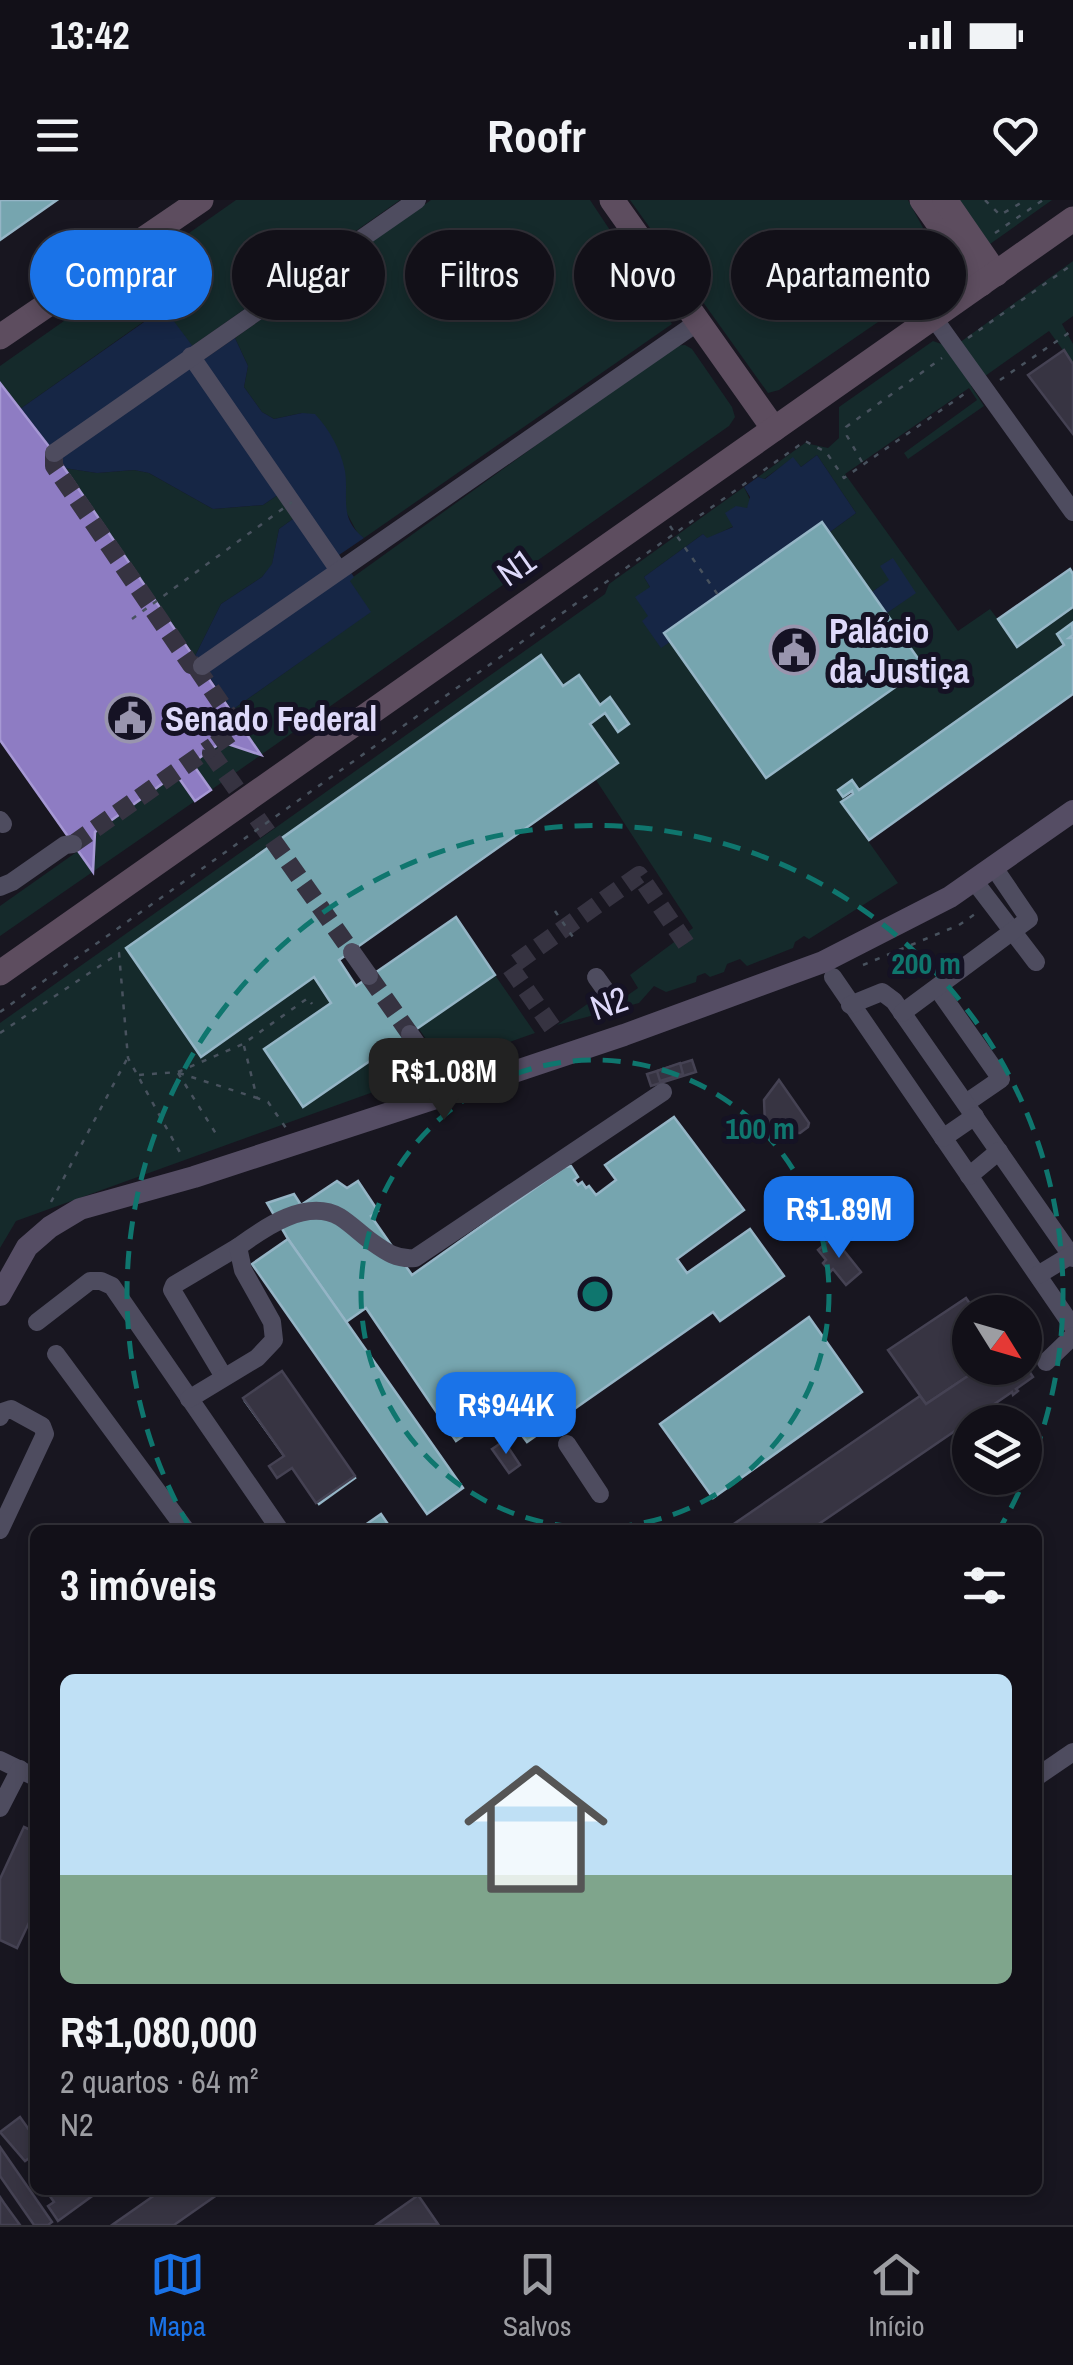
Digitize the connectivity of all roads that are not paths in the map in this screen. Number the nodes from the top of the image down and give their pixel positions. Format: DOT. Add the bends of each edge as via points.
graph roads {
  1 [pos="200,200"];
  2 [pos="417,200"];
  3 [pos="612,200"];
  4 [pos="922,200"];
  5 [pos="945,200"];
  6 [pos="1073,219"];
  7 [pos="988,278"];
  8 [pos="966,294"];
  9 [pos="930,320"];
  10 [pos="936,320"];
  11 [pos="698,322"];
  12 [pos="0,337"];
  13 [pos="191,356"];
  14 [pos="774,428"];
  15 [pos="54,454"];
  16 [pos="1073,512"];
  17 [pos="338,568"];
  18 [pos="202,666"];
  19 [pos="1073,812"];
  20 [pos="73,844"];
  21 [pos="994,869"];
  22 [pos="974,882"];
  23 [pos="0,887"];
  24 [pos="1011,932"];
  25 [pos="352,952"];
  26 [pos="1036,962"];
  27 [pos="0,972"];
  28 [pos="840,974"];
  29 [pos="369,976"];
  30 [pos="937,988"];
  31 [pos="850,1005"];
  32 [pos="902,1012"];
  33 [pos="410,1034"];
  34 [pos="663,1092"];
  35 [pos="451,1093"];
  36 [pos="970,1109"];
  37 [pos="944,1138"];
  38 [pos="999,1151"];
  39 [pos="969,1176"];
  40 [pos="238,1247"];
  41 [pos="1072,1256"];
  42 [pos="1038,1275"];
  43 [pos="0,1294"];
  44 [pos="37,1322"];
  45 [pos="1073,1327"];
  46 [pos="1073,1336"];
  47 [pos="56,1354"];
  48 [pos="1046,1362"];
  49 [pos="224,1377"];
  50 [pos="189,1399"];
  51 [pos="0,1417"];
  52 [pos="567,1444"];
  53 [pos="600,1494"];
  54 [pos="182,1525"];
  55 [pos="277,1525"];
  56 [pos="0,1530"];
  57 [pos="1073,1752"];
  58 [pos="0,1760"];
  59 [pos="27,1773"];
  60 [pos="1042,1773"];
  61 [pos="0,1808"];
  1 -- 12 [label="highway"];
  2 -- 13 [label="lane"];
  3 -- 11 [label="highway"];
  4 -- 7 [label="highway"];
  5 -- 7 [label="highway"];
  6 -- 7 [label="highway, N1"];
  7 -- 8 [label="highway, N1"];
  9 -- 14 [label="highway, N1"];
  10 -- 16 [label="lane"];
  11 -- 14 [label="highway"];
  11 -- 17 [label="lane"];
  13 -- 15 [label="lane"];
  13 -- 17 [label="lane"];
  14 -- 27 [label="highway, N1"];
  17 -- 18 [label="lane"];
  19 -- 21 [label="main road, N2"];
  20 -- 23 [label="lane"];
  21 -- 22 [label="main road, N2"];
  21 -- 24 [label="lane" via="1029,918"];
  22 -- 24 [label="lane"];
  22 -- 35 [label="main road, N2" via="822,962"];
  24 -- 26 [label="lane"];
  24 -- 30 [label="lane"];
  25 -- 29 [label="lane"];
  28 -- 31 [label="lane"];
  30 -- 32 [label="lane"];
  30 -- 36 [label="lane" via="1001,1079"];
  31 -- 32 [label="lane" via="882,992"];
  31 -- 37 [label="lane"];
  32 -- 36 [label="lane"];
  33 -- 35 [label="lane"];
  34 -- 40 [label="lane" via="416,1258 386,1252 322,1210 263,1228"];
  35 -- 43 [label="main road, N2" via="80,1209 27,1247"];
  36 -- 37 [label="lane"];
  36 -- 38 [label="lane"];
  37 -- 39 [label="lane"];
  38 -- 39 [label="lane"];
  38 -- 41 [label="lane"];
  39 -- 42 [label="lane"];
  40 -- 49 [label="lane" via="274,1340"];
  40 -- 49 [label="lane" via="172,1290"];
  41 -- 42 [label="lane"];
  42 -- 45 [label="lane"];
  44 -- 50 [label="lane" via="90,1281 112,1286"];
  46 -- 48 [label="lane"];
  47 -- 54 [label="lane"];
  49 -- 50 [label="lane"];
  50 -- 55 [label="lane"];
  51 -- 56 [label="lane" via="10,1409 45,1434"];
  52 -- 53 [label="lane"];
  57 -- 60 [label="lane"];
  58 -- 59 [label="lane"];
  59 -- 61 [label="lane"];
}
